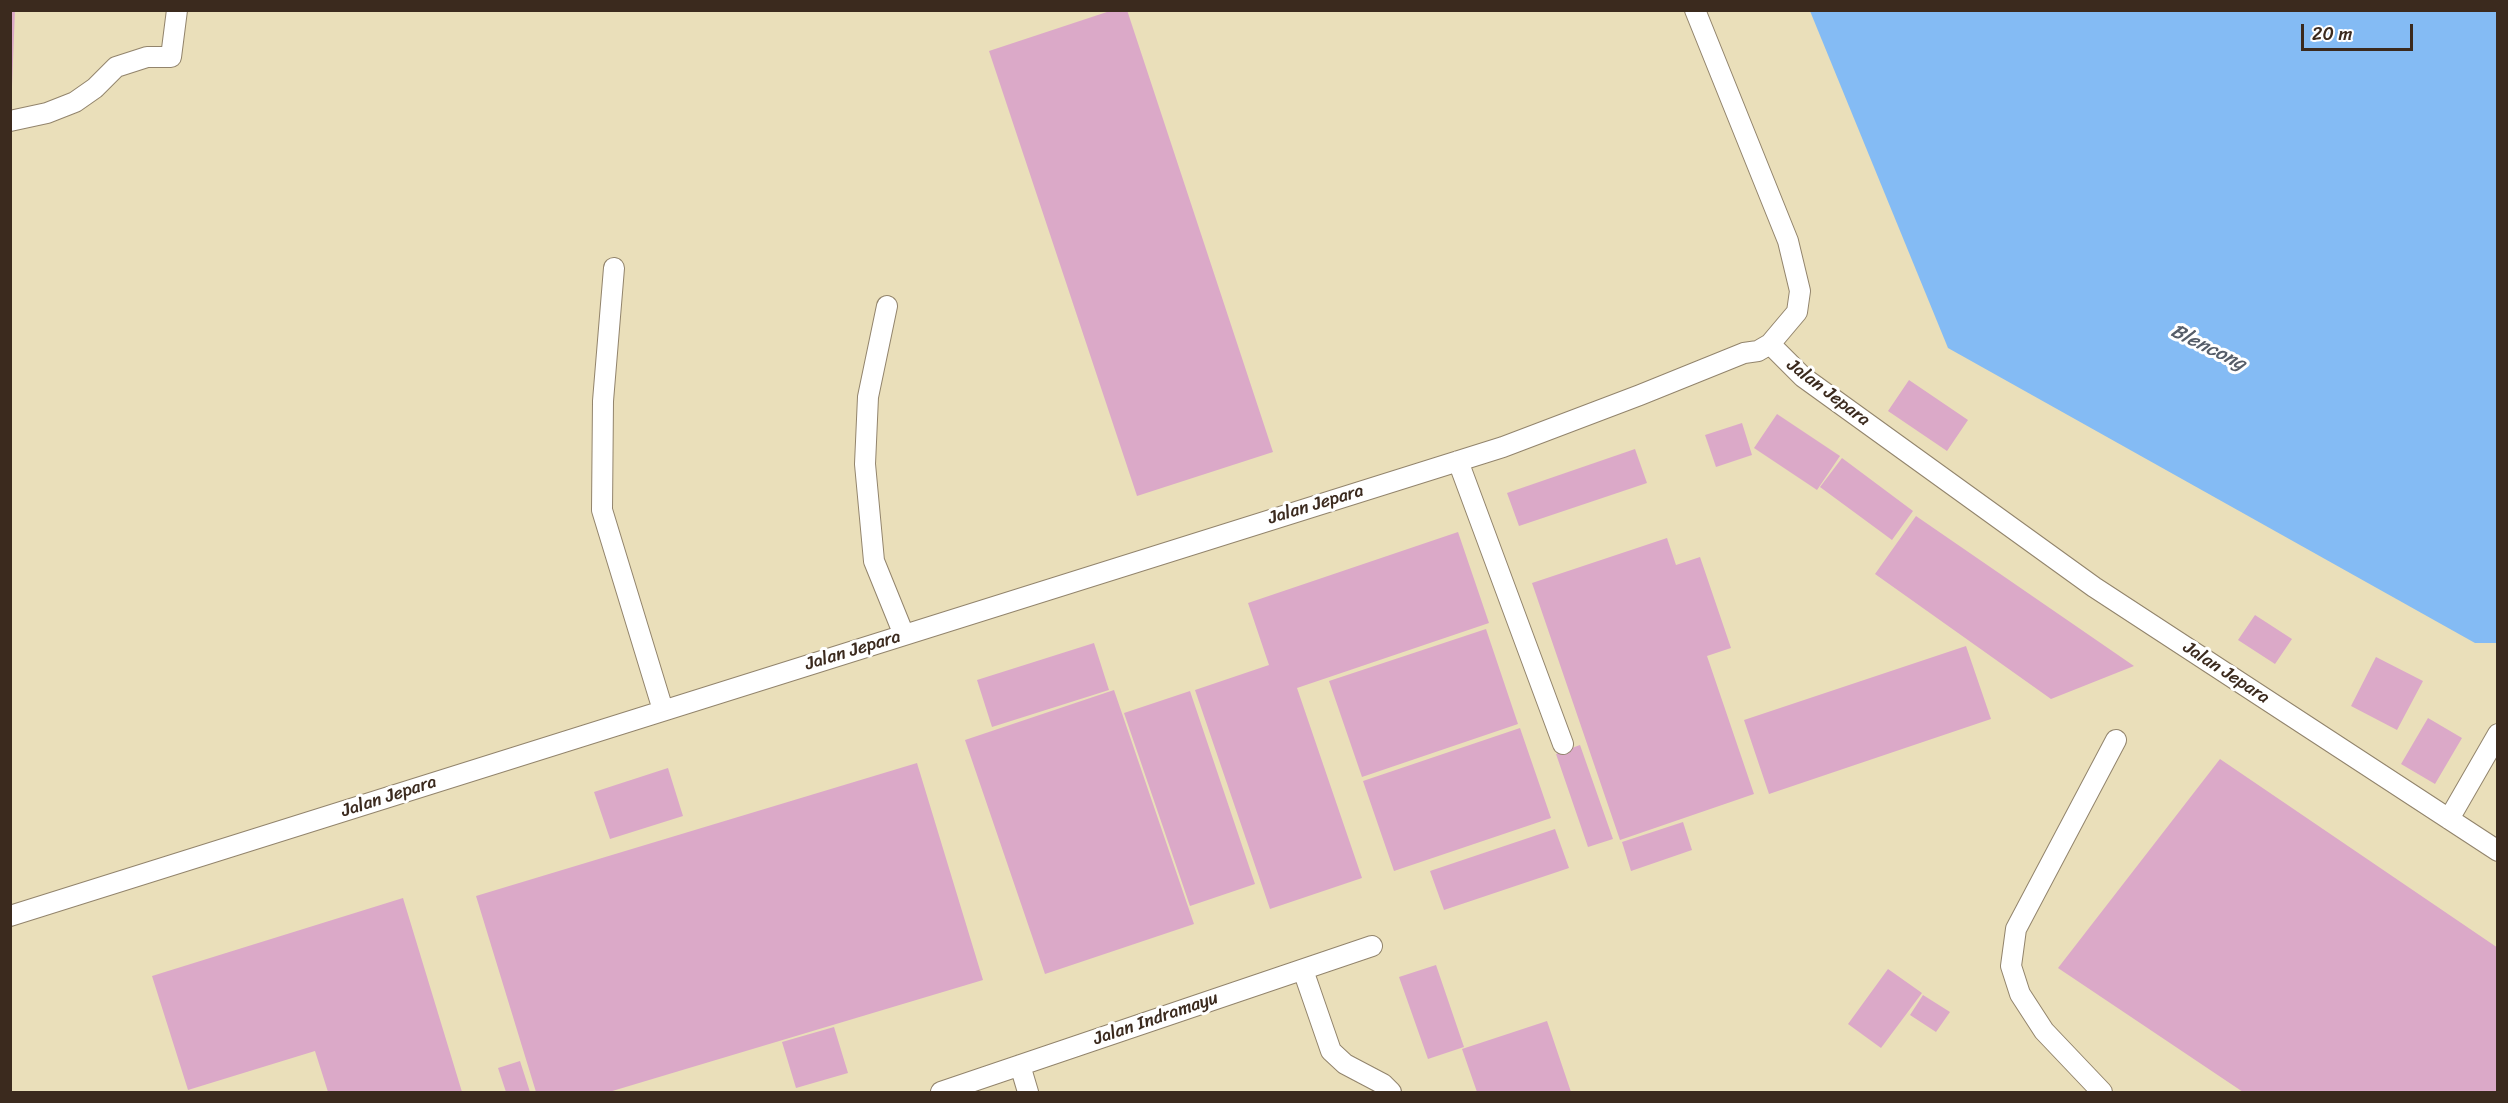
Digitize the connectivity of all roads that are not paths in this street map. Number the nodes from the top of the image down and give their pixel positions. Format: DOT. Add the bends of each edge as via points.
graph roads {
  1 [pos="177,10"];
  2 [pos="1695,10"];
  3 [pos="10,121"];
  4 [pos="614,268"];
  5 [pos="887,306"];
  6 [pos="1770,344"];
  7 [pos="1458,461"];
  8 [pos="904,635"];
  9 [pos="663,710"];
  10 [pos="2498,734"];
  11 [pos="2116,740"];
  12 [pos="1563,744"];
  13 [pos="2449,819"];
  14 [pos="2498,851"];
  15 [pos="10,916"];
  16 [pos="1372,946"];
  17 [pos="1303,970"];
  18 [pos="1020,1065"];
  19 [pos="941,1092"];
  20 [pos="1028,1092"];
  21 [pos="1391,1092"];
  22 [pos="2102,1092"];
  1 -- 3 [label="lane" via="171,57 147,57 116,67 75,102"];
  2 -- 6 [label="lane" via="1788,241 1800,291 1797,312"];
  4 -- 9 [label="lane" via="603,401 602,510"];
  5 -- 8 [label="lane" via="868,397 865,464 874,561"];
  6 -- 7 [label="lane, Jalan Jepara" via="1640,396"];
  6 -- 13 [label="lane, Jalan Jepara" via="1803,376 2094,586"];
  7 -- 8 [label="lane, Jalan Jepara"];
  7 -- 12 [label="lane"];
  8 -- 9 [label="lane, Jalan Jepara"];
  9 -- 15 [label="lane, Jalan Jepara"];
  10 -- 13 [label="lane"];
  11 -- 22 [label="lane" via="2016,929 2011,966 2020,994 2044,1031"];
  13 -- 14 [label="lane, Jalan Jepara"];
  16 -- 17 [label="lane, Jalan Indramayu"];
  17 -- 18 [label="lane, Jalan Indramayu"];
  17 -- 21 [label="lane" via="1331,1051"];
  18 -- 19 [label="lane, Jalan Indramayu"];
  18 -- 20 [label="lane"];
}
